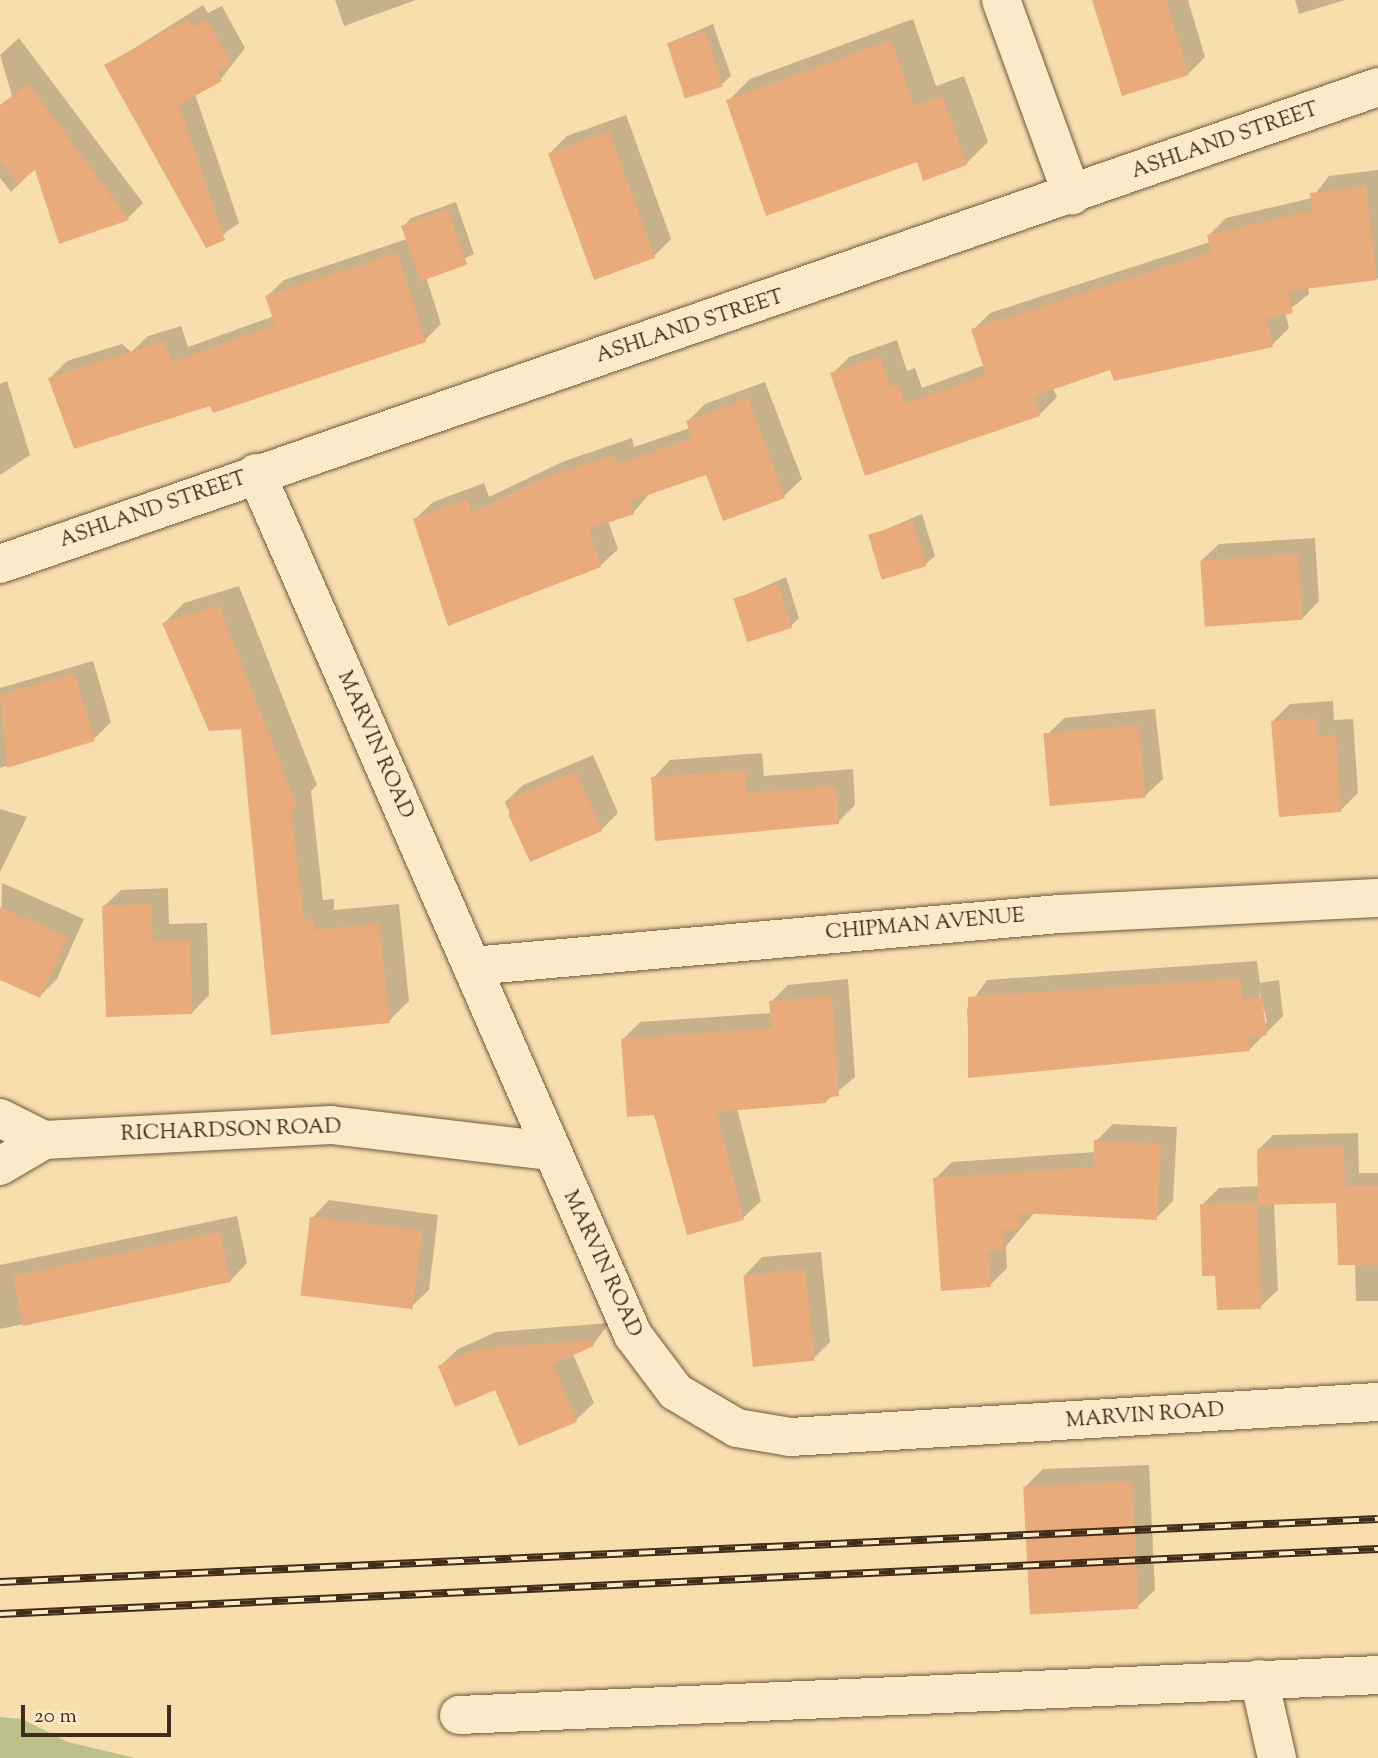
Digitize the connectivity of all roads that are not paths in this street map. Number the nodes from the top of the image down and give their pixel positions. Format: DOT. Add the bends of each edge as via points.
graph roads {
  1 [pos="1001,0"];
  2 [pos="1378,87"];
  3 [pos="1072,195"];
  4 [pos="256,474"];
  5 [pos="0,564"];
  6 [pos="1378,898"];
  7 [pos="472,966"];
  8 [pos="0,1118"];
  9 [pos="44,1140"];
  10 [pos="550,1151"];
  11 [pos="0,1166"];
  12 [pos="1378,1402"];
  13 [pos="1378,1675"];
  14 [pos="1259,1679"];
  15 [pos="459,1715"];
  16 [pos="1277,1758"];
  1 -- 3 [label="street"];
  2 -- 3 [label="street, ASHLAND STREET"];
  3 -- 4 [label="street, ASHLAND STREET"];
  4 -- 5 [label="street, ASHLAND STREET"];
  4 -- 7 [label="street, MARVIN ROAD"];
  6 -- 7 [label="street, CHIPMAN AVENUE" via="1059,914"];
  7 -- 10 [label="street, MARVIN ROAD"];
  8 -- 9 [label="street, RICHARDSON ROAD"];
  9 -- 10 [label="street, RICHARDSON ROAD" via="331,1125"];
  9 -- 11 [label="street"];
  10 -- 12 [label="street, MARVIN ROAD" via="651,1366 690,1403 737,1428 807,1437"];
  13 -- 14 [label="street"];
  14 -- 15 [label="street"];
  14 -- 16 [label="street"];
}
